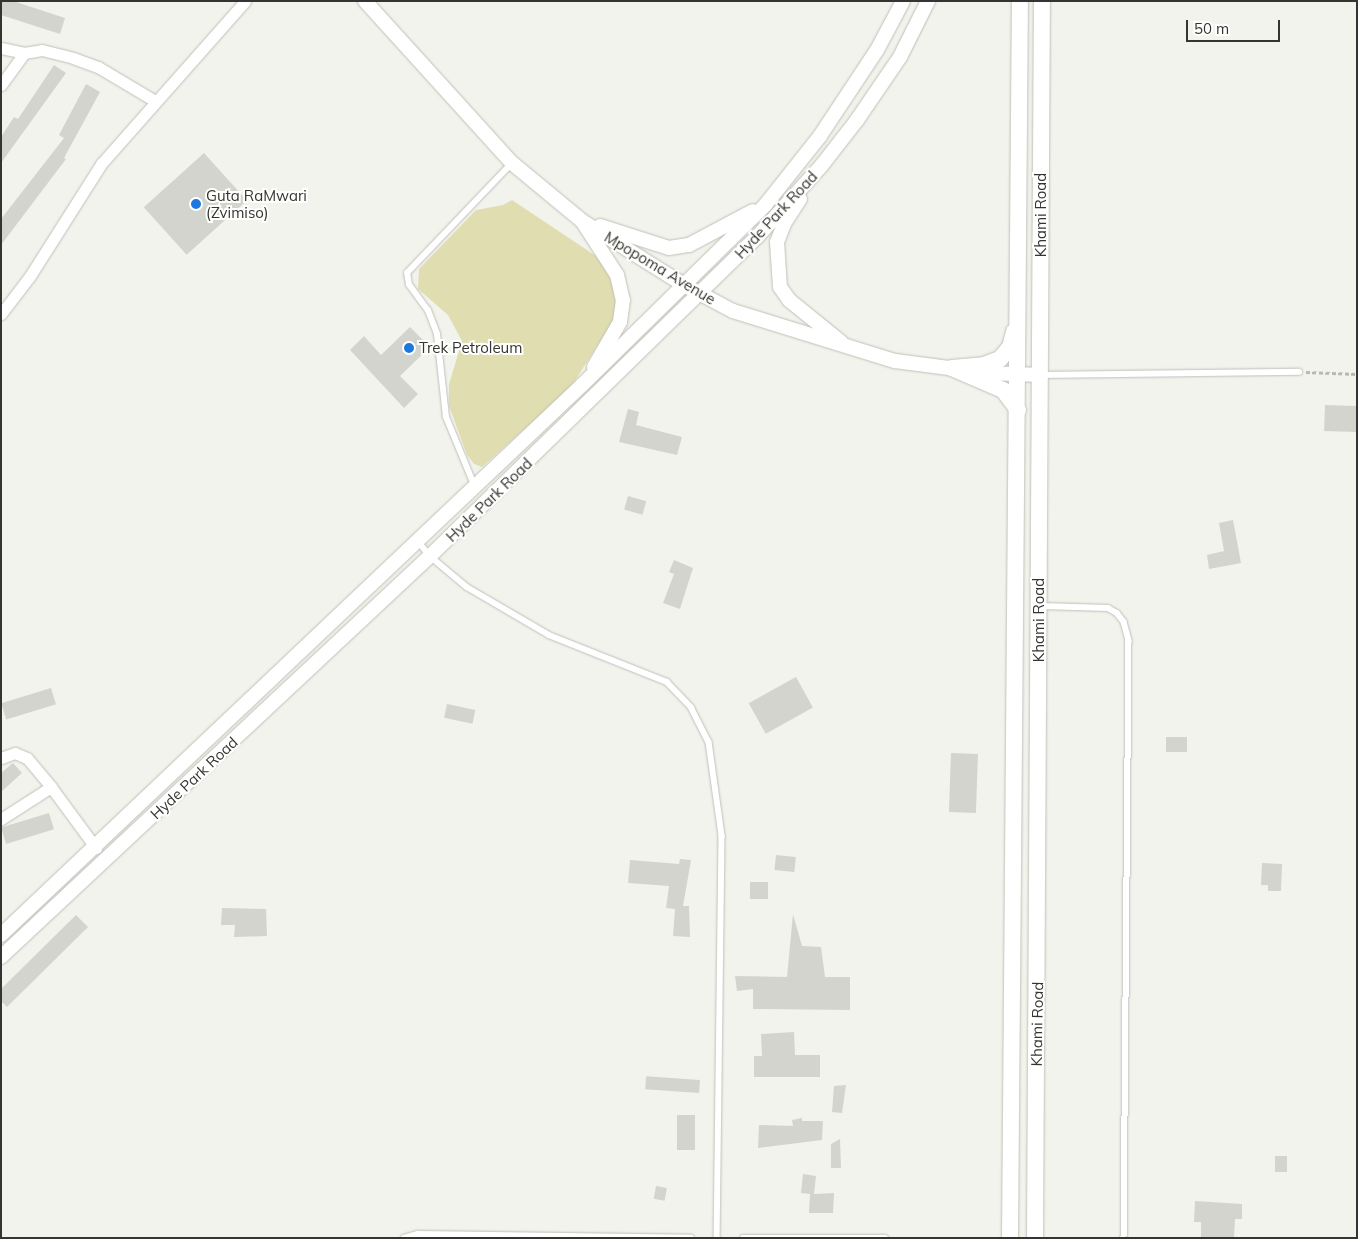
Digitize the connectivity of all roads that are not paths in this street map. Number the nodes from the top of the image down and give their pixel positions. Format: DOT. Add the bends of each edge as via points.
graph roads {
  1 [pos="245,1"];
  2 [pos="365,1"];
  3 [pos="903,1"];
  4 [pos="928,1"];
  5 [pos="1020,1"];
  6 [pos="1042,1"];
  7 [pos="1,48"];
  8 [pos="24,53"];
  9 [pos="1,86"];
  10 [pos="155,101"];
  11 [pos="512,163"];
  12 [pos="822,165"];
  13 [pos="766,204"];
  14 [pos="582,221"];
  15 [pos="684,285"];
  16 [pos="701,293"];
  17 [pos="1,314"];
  18 [pos="1017,314"];
  19 [pos="846,346"];
  20 [pos="952,368"];
  21 [pos="1300,372"];
  22 [pos="1019,375"];
  23 [pos="1041,375"];
  24 [pos="582,385"];
  25 [pos="1018,410"];
  26 [pos="474,486"];
  27 [pos="418,541"];
  28 [pos="430,556"];
  29 [pos="1039,606"];
  30 [pos="1,758"];
  31 [pos="51,788"];
  32 [pos="1,819"];
  33 [pos="96,848"];
  34 [pos="1,935"];
  35 [pos="1,957"];
  36 [pos="404,1238"];
  37 [pos="691,1238"];
  38 [pos="717,1238"];
  39 [pos="743,1238"];
  40 [pos="885,1238"];
  41 [pos="1010,1238"];
  42 [pos="1035,1238"];
  43 [pos="1124,1238"];
  1 -- 10 [label="street"];
  2 -- 11 [label="street, Mpopoma Avenue"];
  3 -- 13 [label="street, Hyde Park Road" via="877,50 820,136"];
  4 -- 12 [label="street, Hyde Park Road" via="900,57"];
  5 -- 18 [label="main road"];
  6 -- 23 [label="main road, Khami Road"];
  7 -- 8 [label="street"];
  8 -- 9 [label="street"];
  8 -- 10 [label="street" via="42,50 74,58 98,67"];
  10 -- 17 [label="street" via="101,164"];
  11 -- 14 [label="street, Mpopoma Avenue"];
  11 -- 26 [label="lane" via="407,273 409,285 428,311 437,334 446,416"];
  12 -- 16 [label="street, Hyde Park Road"];
  12 -- 19 [label="street" via="784,224 777,242 780,287 789,300"];
  13 -- 14 [label="street" via="689,246 669,248"];
  13 -- 15 [label="street, Hyde Park Road"];
  14 -- 15 [label="street, Mpopoma Avenue"];
  14 -- 24 [label="street" via="617,275 623,300 620,322"];
  15 -- 16 [label="street, Mpopoma Avenue"];
  15 -- 24 [label="street, Hyde Park Road"];
  16 -- 19 [label="street, Mpopoma Avenue" via="733,311"];
  16 -- 28 [label="street, Hyde Park Road"];
  18 -- 20 [label="main road" via="1010,347 1005,355 984,365"];
  18 -- 22 [label="main road, Khami Road"];
  19 -- 20 [label="street, Mpopoma Avenue" via="895,361"];
  20 -- 22 [label="street, Mpopoma Avenue"];
  20 -- 25 [label="main road" via="1002,390"];
  21 -- 23 [label="lane"];
  22 -- 23 [label="street, Mpopoma Avenue"];
  22 -- 25 [label="main road, Khami Road"];
  23 -- 29 [label="main road, Khami Road"];
  24 -- 26 [label="street, Hyde Park Road"];
  25 -- 41 [label="main road, Khami Road"];
  26 -- 27 [label="street, Hyde Park Road"];
  27 -- 28 [label="lane"];
  27 -- 33 [label="street, Hyde Park Road"];
  28 -- 35 [label="street, Hyde Park Road"];
  28 -- 38 [label="lane" via="467,587 549,635 667,682 691,707 709,742 722,836"];
  29 -- 42 [label="main road, Khami Road"];
  29 -- 43 [label="lane" via="1108,608 1117,612 1124,622 1129,641"];
  30 -- 31 [label="street" via="15,753 27,758"];
  31 -- 32 [label="street"];
  31 -- 33 [label="street"];
  33 -- 34 [label="street, Hyde Park Road"];
  36 -- 37 [label="lane" via="418,1234"];
  39 -- 40 [label="lane"];
}
